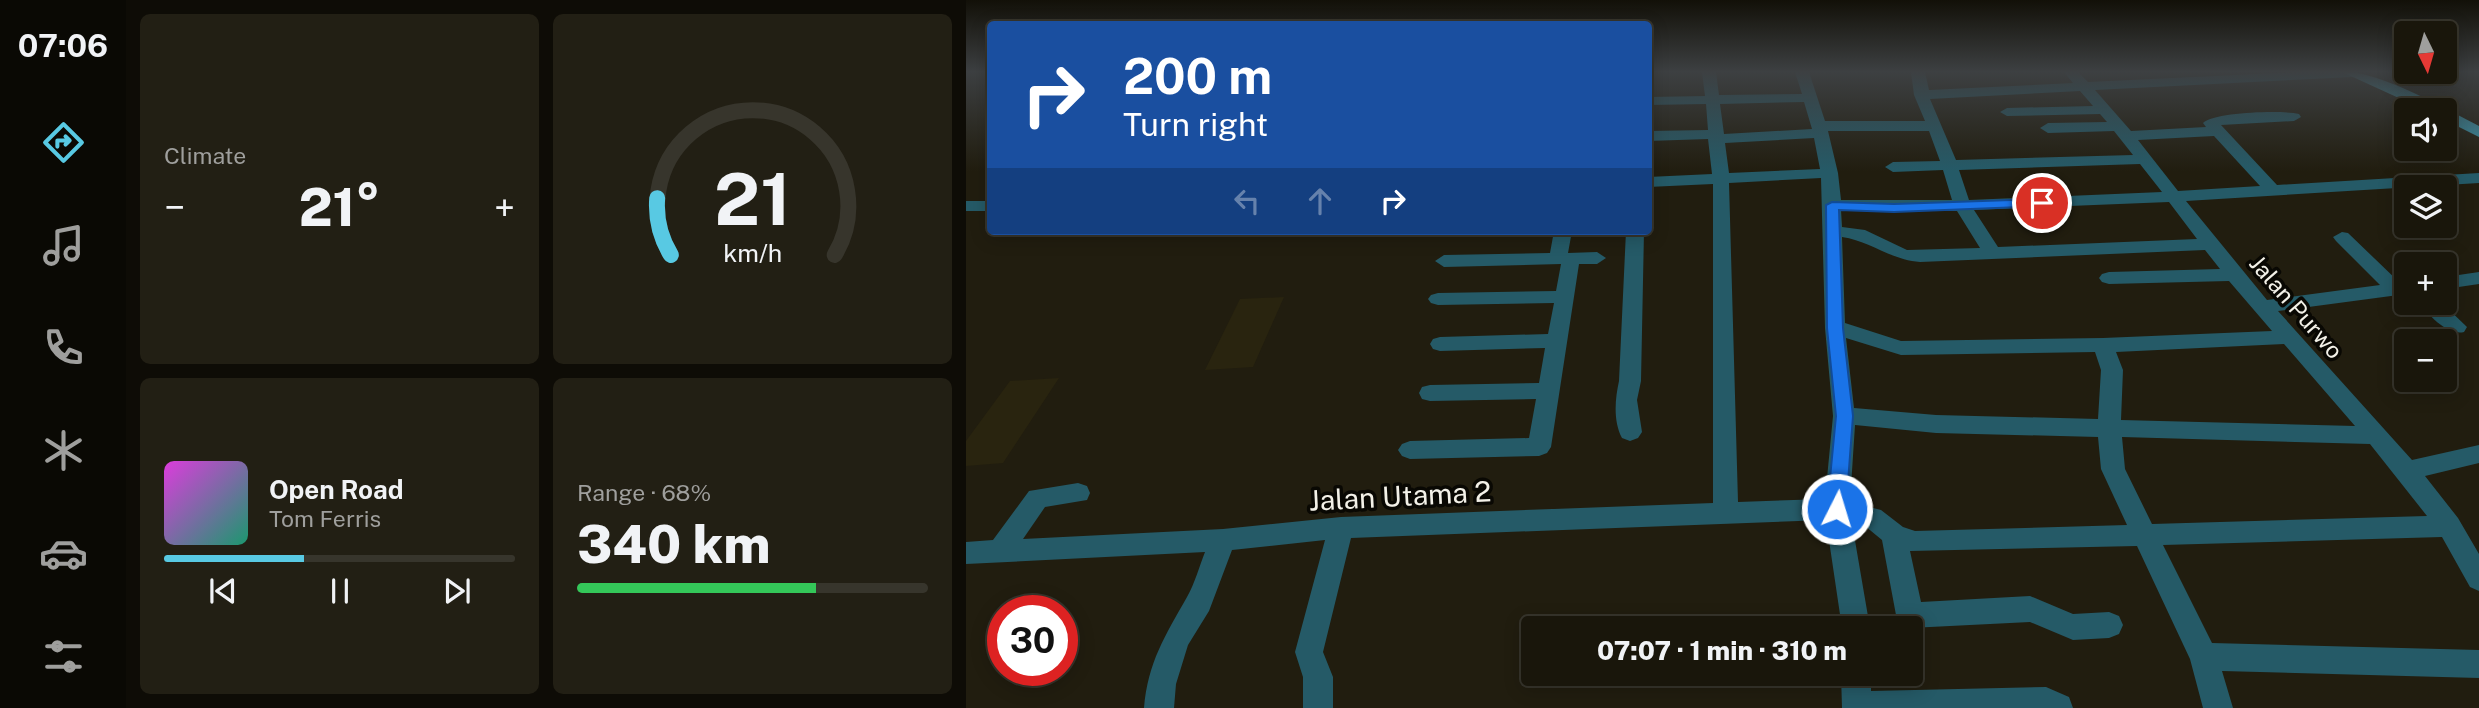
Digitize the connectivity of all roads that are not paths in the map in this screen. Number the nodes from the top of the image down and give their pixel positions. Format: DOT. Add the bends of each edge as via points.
graph roads {
  1 [pos="1713,105"];
  2 [pos="1812,105"];
  3 [pos="1926,105"];
  4 [pos="2100,105"];
  5 [pos="2104,110"];
  6 [pos="2007,112"];
  7 [pos="2294,117"];
  8 [pos="2457,120"];
  9 [pos="1935,126"];
  10 [pos="2048,128"];
  11 [pos="1821,129"];
  12 [pos="2123,131"];
  13 [pos="2216,131"];
  14 [pos="2479,132"];
  15 [pos="1652,136"];
  16 [pos="1716,136"];
  17 [pos="2143,159"];
  18 [pos="1948,165"];
  19 [pos="1893,167"];
  20 [pos="1830,173"];
  21 [pos="1721,178"];
  22 [pos="2479,178"];
  23 [pos="1652,182"];
  24 [pos="2271,189"];
  25 [pos="2174,198"];
  26 [pos="987,205"];
  27 [pos="1832,205"];
  28 [pos="966,206"];
  29 [pos="1963,206"];
  30 [pos="1834,231"];
  31 [pos="1563,235"];
  32 [pos="1635,235"];
  33 [pos="2342,237"];
  34 [pos="2210,244"];
  35 [pos="1993,254"];
  36 [pos="1597,258"];
  37 [pos="1564,259"];
  38 [pos="1444,261"];
  39 [pos="2234,275"];
  40 [pos="2109,278"];
  41 [pos="2479,278"];
  42 [pos="2457,281"];
  43 [pos="2394,284"];
  44 [pos="2394,290"];
  45 [pos="1564,297"];
  46 [pos="1438,299"];
  47 [pos="2263,307"];
  48 [pos="2444,315"];
  49 [pos="2457,327"];
  50 [pos="1835,328"];
  51 [pos="2288,337"];
  52 [pos="1557,341"];
  53 [pos="1440,344"];
  54 [pos="2103,345"];
  55 [pos="1548,391"];
  56 [pos="1430,394"];
  57 [pos="1844,416"];
  58 [pos="2109,427"];
  59 [pos="1630,432"];
  60 [pos="2378,435"];
  61 [pos="1410,450"];
  62 [pos="2479,454"];
  63 [pos="2407,471"];
  64 [pos="1078,493"];
  65 [pos="1837,509"];
  66 [pos="1726,513"];
  67 [pos="2449,526"];
  68 [pos="1341,528"];
  69 [pos="1894,535"];
  70 [pos="2147,536"];
  71 [pos="1223,540"];
  72 [pos="1000,551"];
  73 [pos="966,553"];
  74 [pos="2479,579"];
  75 [pos="1854,616"];
  76 [pos="2109,625"];
  77 [pos="2204,657"];
  78 [pos="2479,664"];
  79 [pos="1856,686"];
  80 [pos="1856,707"];
  81 [pos="1159,708"];
  82 [pos="1318,708"];
  83 [pos="2058,708"];
  84 [pos="2218,708"];
  1 -- 16 [label="street"];
  2 -- 11 [label="street"];
  3 -- 9 [label="street"];
  4 -- 5 [label="street, Jalan Purwo"];
  5 -- 6 [label="street"];
  5 -- 12 [label="street, Jalan Purwo"];
  7 -- 13 [label="street" via="2212,121"];
  8 -- 14 [label="main road"];
  9 -- 11 [label="street"];
  9 -- 18 [label="street"];
  10 -- 12 [label="street"];
  11 -- 16 [label="street"];
  11 -- 20 [label="street"];
  12 -- 13 [label="street"];
  12 -- 17 [label="street, Jalan Purwo"];
  13 -- 24 [label="street"];
  15 -- 16 [label="street"];
  16 -- 21 [label="street"];
  17 -- 18 [label="street"];
  17 -- 25 [label="street, Jalan Purwo"];
  18 -- 19 [label="street"];
  18 -- 29 [label="street"];
  20 -- 21 [label="street"];
  20 -- 27 [label="street"];
  21 -- 23 [label="street"];
  21 -- 66 [label="street"];
  22 -- 24 [label="street"];
  24 -- 25 [label="street"];
  25 -- 29 [label="street"];
  25 -- 34 [label="street, Jalan Purwo"];
  26 -- 28 [label="street"];
  27 -- 29 [label="street"];
  27 -- 30 [label="street"];
  29 -- 35 [label="street"];
  30 -- 35 [label="street" via="1864,235 1904,255"];
  30 -- 50 [label="street"];
  31 -- 37 [label="street"];
  32 -- 59 [label="street" via="1626,400"];
  33 -- 43 [label="street"];
  34 -- 35 [label="street"];
  34 -- 39 [label="street, Jalan Purwo"];
  36 -- 37 [label="street"];
  37 -- 38 [label="street"];
  37 -- 45 [label="street"];
  39 -- 40 [label="street"];
  39 -- 47 [label="street, Jalan Purwo"];
  41 -- 42 [label="street"];
  44 -- 47 [label="street"];
  45 -- 46 [label="street"];
  45 -- 52 [label="street"];
  47 -- 51 [label="street, Jalan Purwo"];
  48 -- 49 [label="street"];
  50 -- 54 [label="street" via="1901,348"];
  50 -- 57 [label="street"];
  51 -- 54 [label="street"];
  51 -- 60 [label="street, Jalan Purwo"];
  52 -- 53 [label="street"];
  52 -- 55 [label="street"];
  54 -- 58 [label="street" via="2112,370"];
  55 -- 56 [label="street"];
  55 -- 61 [label="street" via="1539,447"];
  57 -- 58 [label="street" via="1937,424"];
  57 -- 65 [label="street"];
  58 -- 60 [label="street"];
  58 -- 70 [label="street" via="2113,469"];
  60 -- 63 [label="street, Jalan Purwo"];
  62 -- 63 [label="street"];
  63 -- 67 [label="street, Jalan Purwo"];
  64 -- 72 [label="street" via="1038,498"];
  65 -- 66 [label="street, Jalan Utama 2"];
  65 -- 69 [label="street, Jalan Utama 2" via="1872,517"];
  65 -- 75 [label="street"];
  66 -- 68 [label="street, Jalan Utama 2"];
  67 -- 70 [label="street"];
  67 -- 74 [label="street, Jalan Purwo"];
  68 -- 71 [label="street, Jalan Utama 2"];
  68 -- 82 [label="street" via="1308,652 1321,691"];
  69 -- 70 [label="street" via="1915,542"];
  69 -- 76 [label="street" via="1910,614 2030,609 2066,626"];
  70 -- 77 [label="street"];
  71 -- 72 [label="street, Jalan Utama 2"];
  71 -- 81 [label="street" via="1199,602 1176,640 1161,684"];
  72 -- 73 [label="street, Jalan Utama 2"];
  77 -- 78 [label="street"];
  77 -- 84 [label="street"];
  79 -- 80 [label="street"];
  80 -- 83 [label="street" via="2046,702"];
}
